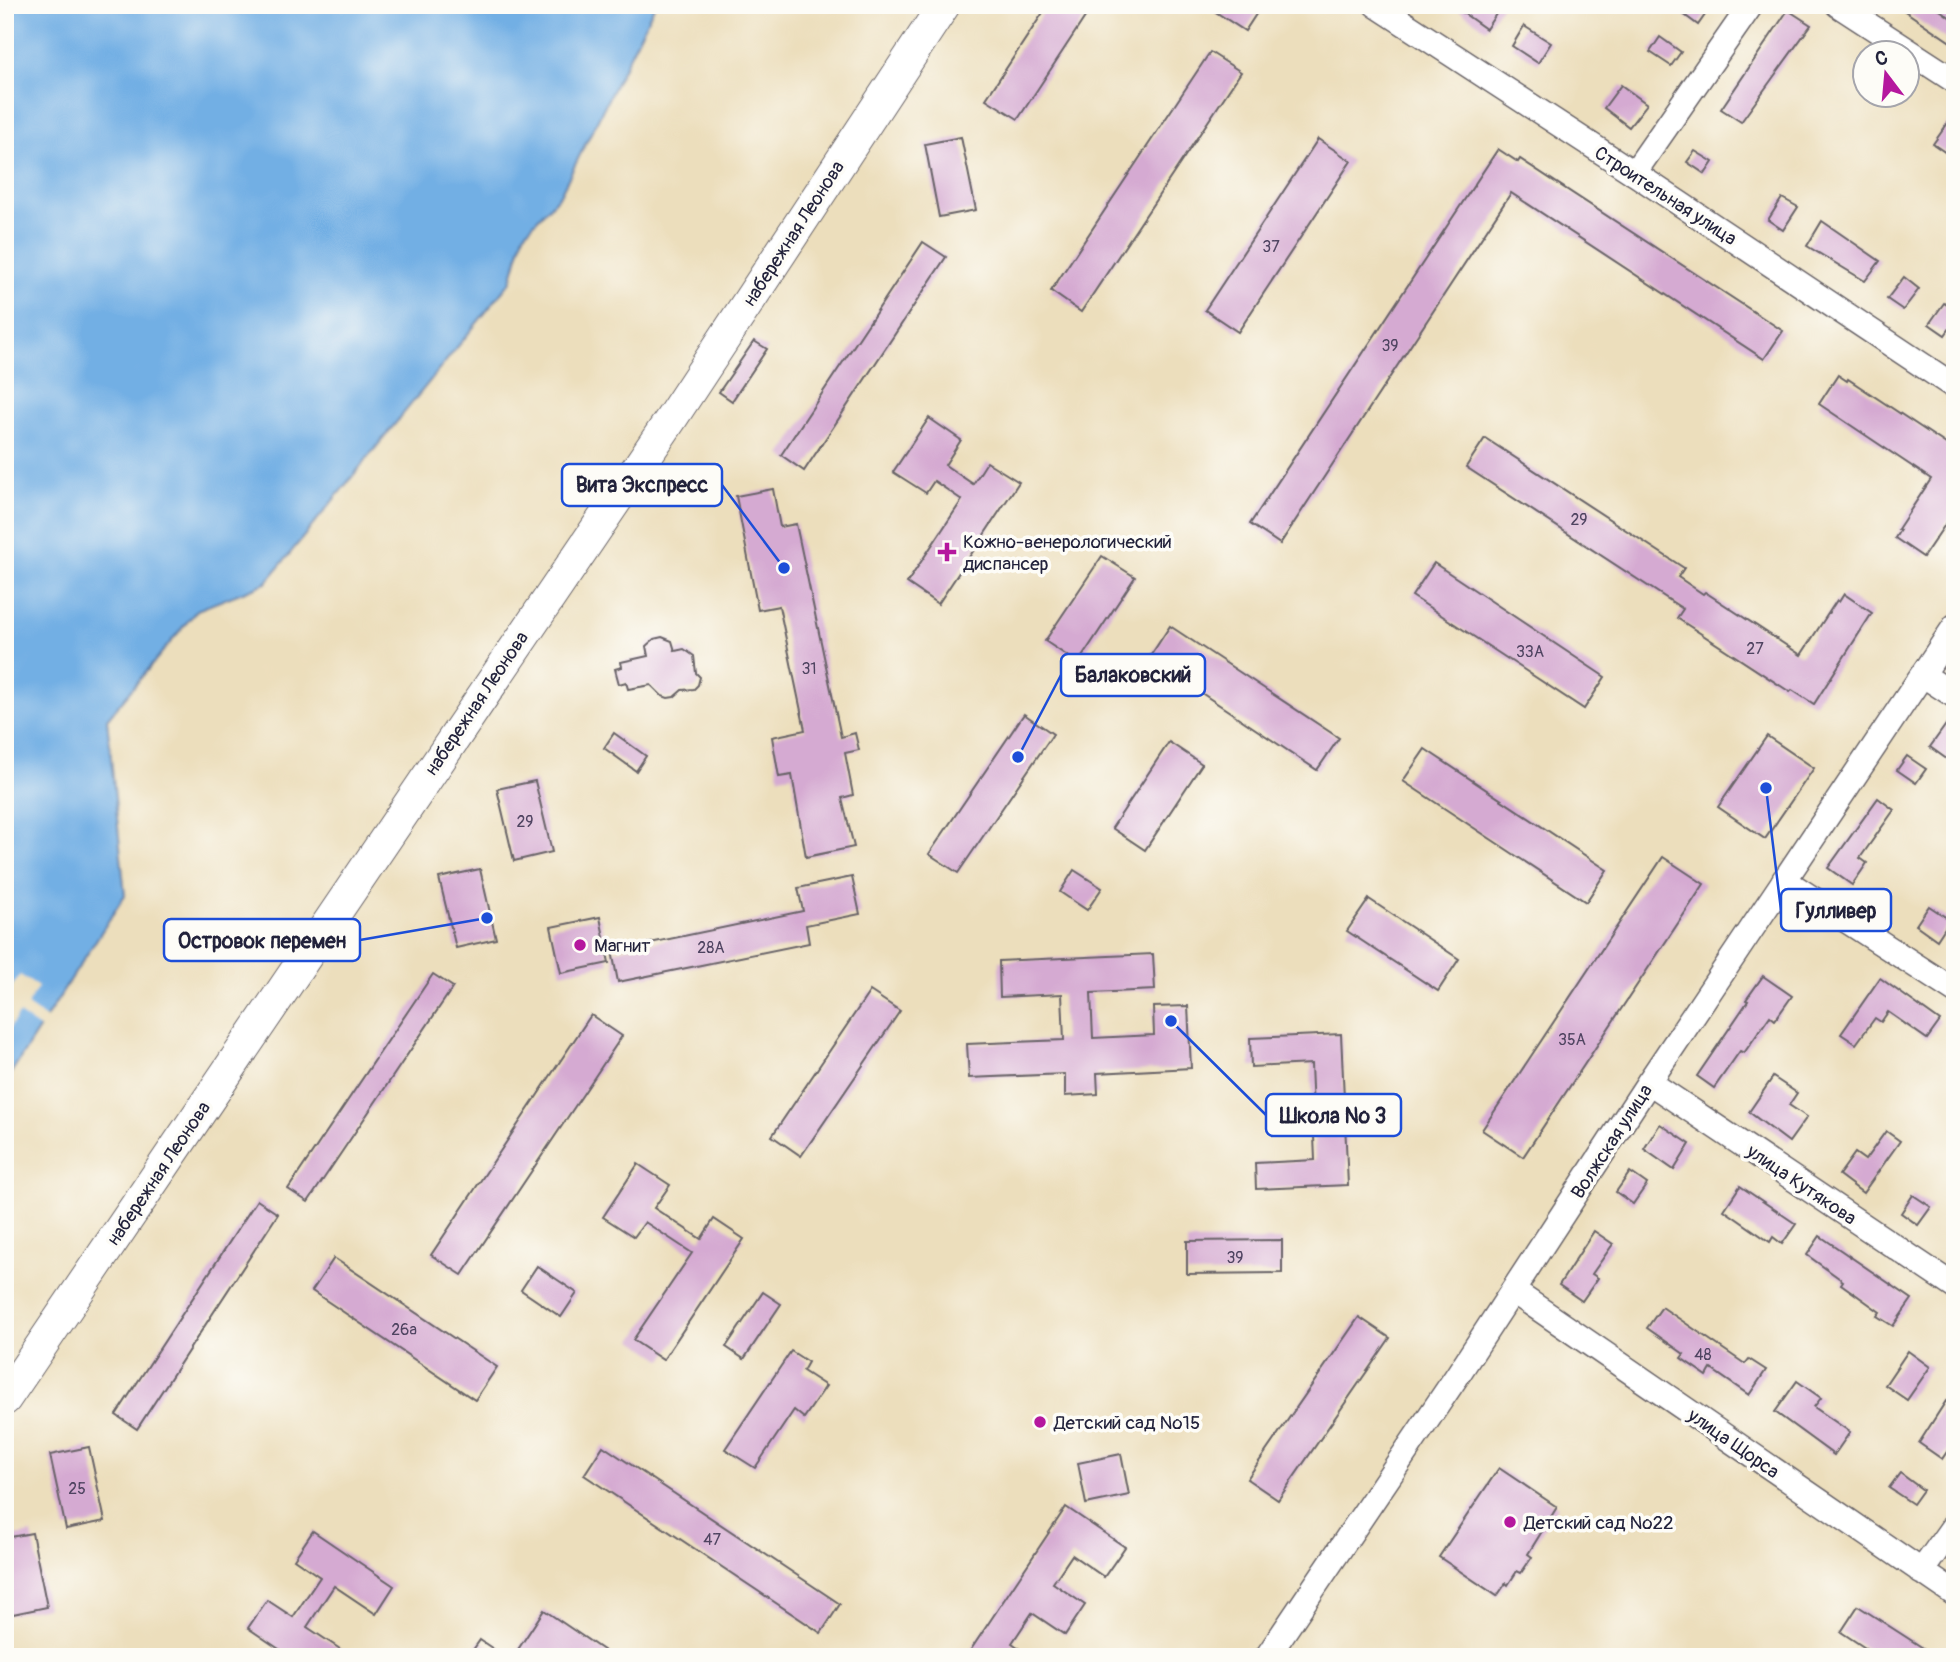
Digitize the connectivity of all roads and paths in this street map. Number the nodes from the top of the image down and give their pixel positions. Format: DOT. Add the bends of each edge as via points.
graph roads {
  1 [pos="944,5"];
  2 [pos="1376,5"];
  3 [pos="1751,5"];
  4 [pos="1838,5"];
  5 [pos="1955,81"];
  6 [pos="1634,173"];
  7 [pos="1955,387"];
  8 [pos="1955,626"];
  9 [pos="1923,675"];
  10 [pos="1955,696"];
  11 [pos="1784,880"];
  12 [pos="1955,991"];
  13 [pos="1649,1082"];
  14 [pos="1955,1287"];
  15 [pos="1513,1291"];
  16 [pos="5,1399"];
  17 [pos="1955,1524"];
  18 [pos="1921,1572"];
  19 [pos="1955,1594"];
  20 [pos="1267,1657"];
  1 -- 16 [label="main road, набережная Леонова" via="664,429"];
  2 -- 6 [label="street, Строительная улица"];
  3 -- 6 [label="street"];
  4 -- 5 [label="street"];
  6 -- 7 [label="street, Строительная улица"];
  8 -- 9 [label="street, Волжская улица"];
  9 -- 10 [label="street"];
  9 -- 11 [label="street, Волжская улица"];
  11 -- 12 [label="street"];
  11 -- 13 [label="street, Волжская улица"];
  13 -- 14 [label="street, улица Кутякова"];
  13 -- 15 [label="street, Волжская улица"];
  15 -- 18 [label="street, улица Щорса"];
  15 -- 20 [label="street, Волжская улица"];
  17 -- 18 [label="street"];
  18 -- 19 [label="street, улица Щорса"];
}
